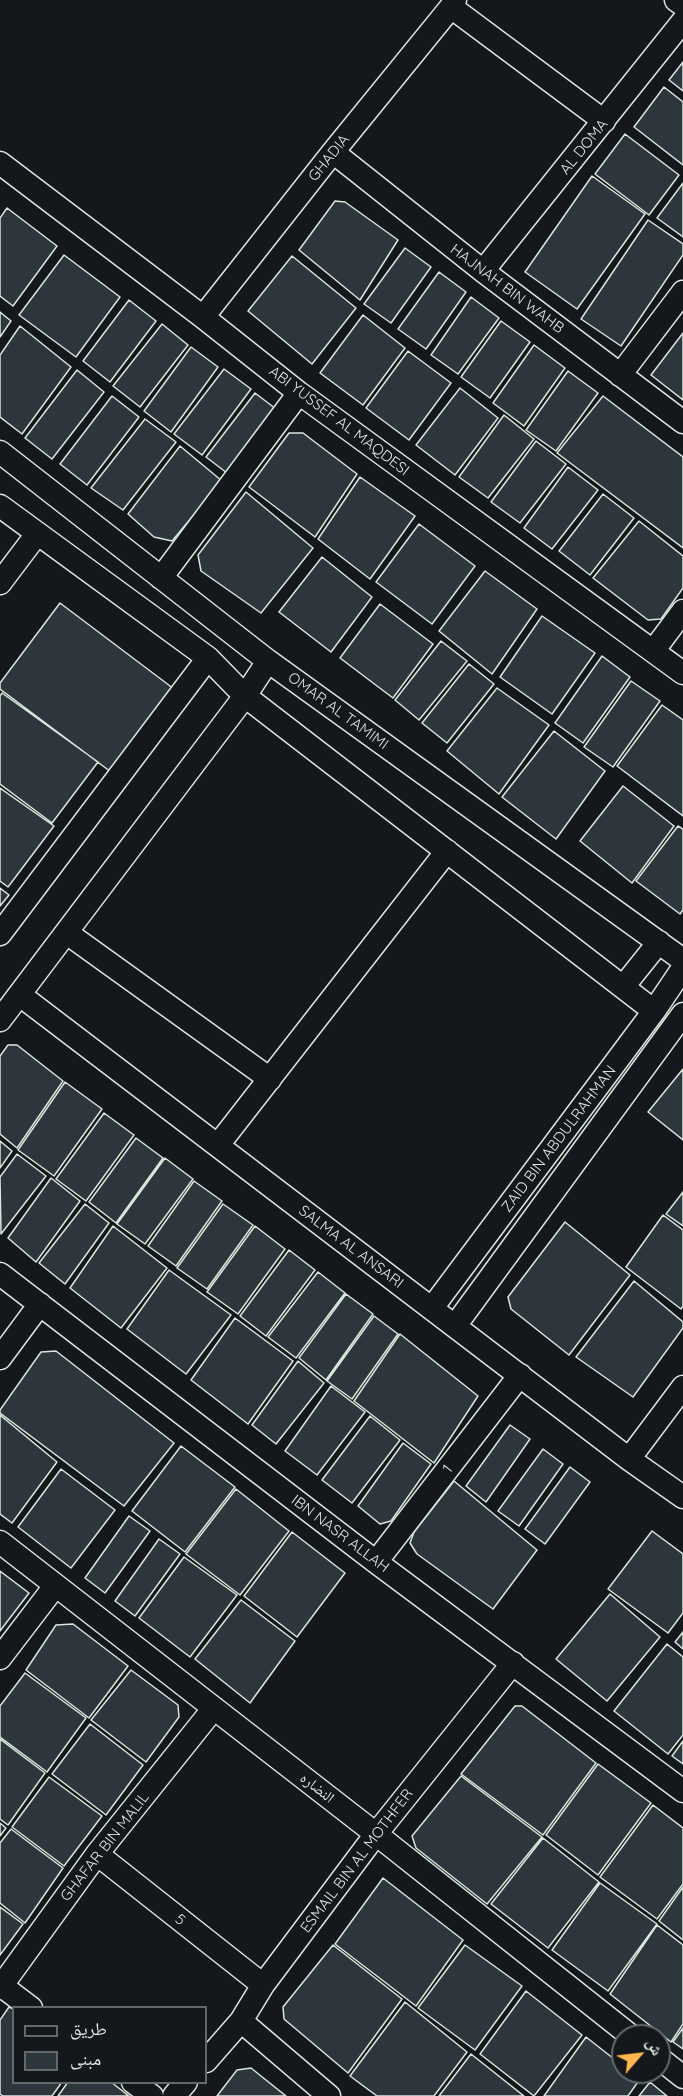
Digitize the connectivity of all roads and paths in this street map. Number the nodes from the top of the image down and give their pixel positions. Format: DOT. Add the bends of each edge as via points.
graph roads {
  1 [pos="676,0"];
  2 [pos="453,3"];
  3 [pos="683,5"];
  4 [pos="683,21"];
  5 [pos="604,121"];
  6 [pos="333,152"];
  7 [pos="0,163"];
  8 [pos="483,271"];
  9 [pos="683,292"];
  10 [pos="203,317"];
  11 [pos="620,375"];
  12 [pos="299,393"];
  13 [pos="683,422"];
  14 [pos="0,452"];
  15 [pos="0,506"];
  16 [pos="38,534"];
  17 [pos="161,578"];
  18 [pos="0,583"];
  19 [pos="683,612"];
  20 [pos="654,650"];
  21 [pos="208,658"];
  22 [pos="268,661"];
  23 [pos="683,673"];
  24 [pos="245,696"];
  25 [pos="447,851"];
  26 [pos="67,933"];
  27 [pos="0,934"];
  28 [pos="659,942"];
  29 [pos="683,960"];
  30 [pos="683,968"];
  31 [pos="623,987"];
  32 [pos="20,995"];
  33 [pos="654,1011"];
  34 [pos="683,1014"];
  35 [pos="0,1020"];
  36 [pos="270,1079"];
  37 [pos="218,1145"];
  38 [pos="0,1274"];
  39 [pos="40,1304"];
  40 [pos="432,1308"];
  41 [pos="455,1326"];
  42 [pos="0,1358"];
  43 [pos="520,1376"];
  44 [pos="683,1387"];
  45 [pos="629,1459"];
  46 [pos="683,1497"];
  47 [pos="0,1542"];
  48 [pos="376,1562"];
  49 [pos="55,1586"];
  50 [pos="0,1658"];
  51 [pos="513,1663"];
  52 [pos="214,1708"];
  53 [pos="683,1791"];
  54 [pos="376,1834"];
  55 [pos="97,1854"];
  56 [pos="263,1985"];
  57 [pos="1,1987"];
  58 [pos="30,2006"];
  59 [pos="241,2021"];
  60 [pos="616,2024"];
  61 [pos="207,2060"];
  62 [pos="671,2068"];
  63 [pos="683,2077"];
  64 [pos="136,2084"];
  65 [pos="184,2084"];
  66 [pos="152,2096"];
  67 [pos="174,2096"];
  68 [pos="329,2096"];
  1 -- 3 [label="street"];
  2 -- 5 [label="street"];
  2 -- 6 [label="street, GHADIA"];
  4 -- 5 [label="street, AL DOMA"];
  5 -- 8 [label="street, AL DOMA"];
  6 -- 8 [label="street, HAJNAH BIN WAHB"];
  6 -- 10 [label="street, GHADIA"];
  7 -- 10 [label="street, ABI YUSSEF AL MAQDESI"];
  8 -- 11 [label="street, HAJNAH BIN WAHB"];
  9 -- 11 [label="street"];
  10 -- 12 [label="street, ABI YUSSEF AL MAQDESI"];
  11 -- 13 [label="street, HAJNAH BIN WAHB"];
  12 -- 17 [label="street"];
  12 -- 20 [label="street, ABI YUSSEF AL MAQDESI"];
  14 -- 17 [label="street, OMAR AL TAMIMI"];
  15 -- 16 [label="street"];
  16 -- 18 [label="street"];
  16 -- 21 [label="street"];
  17 -- 22 [label="street, OMAR AL TAMIMI"];
  19 -- 20 [label="street"];
  20 -- 23 [label="street, ABI YUSSEF AL MAQDESI"];
  21 -- 24 [label="street"];
  21 -- 27 [label="street"];
  22 -- 24 [label="street"];
  22 -- 28 [label="street, OMAR AL TAMIMI"];
  24 -- 25 [label="street"];
  24 -- 26 [label="street"];
  25 -- 31 [label="street"];
  25 -- 36 [label="street"];
  26 -- 32 [label="street"];
  26 -- 36 [label="street"];
  28 -- 29 [label="street, OMAR AL TAMIMI"];
  28 -- 31 [label="street"];
  30 -- 33 [label="street, ZAID BIN ABDULRAHMAN"];
  31 -- 33 [label="street"];
  32 -- 35 [label="street"];
  32 -- 37 [label="street, SALMA AL ANSARI"];
  33 -- 40 [label="street, ZAID BIN ABDULRAHMAN"];
  34 -- 41 [label="street, ZAID BIN ABDULRAHMAN"];
  36 -- 37 [label="street"];
  37 -- 40 [label="street, SALMA AL ANSARI"];
  38 -- 39 [label="street, IBN NASR ALLAH"];
  39 -- 42 [label="street"];
  39 -- 48 [label="street, IBN NASR ALLAH"];
  40 -- 41 [label="street, SALMA AL ANSARI"];
  41 -- 43 [label="street, SALMA AL ANSARI"];
  43 -- 45 [label="street, SALMA AL ANSARI"];
  43 -- 48 [label="street, 1"];
  44 -- 45 [label="street"];
  45 -- 46 [label="street, SALMA AL ANSARI"];
  47 -- 49 [label="street, النضاره"];
  48 -- 51 [label="street, IBN NASR ALLAH"];
  49 -- 50 [label="street"];
  49 -- 52 [label="street, النضاره"];
  51 -- 53 [label="street, IBN NASR ALLAH"];
  51 -- 54 [label="street, ESMAIL BIN AL MOTHFER"];
  52 -- 54 [label="street, النضاره"];
  52 -- 55 [label="street, GHAFAR BIN MALIL"];
  54 -- 56 [label="street, ESMAIL BIN AL MOTHFER"];
  54 -- 60 [label="street, النضاره"];
  55 -- 56 [label="street, 5"];
  55 -- 57 [label="street, GHAFAR BIN MALIL"];
  56 -- 59 [label="street, ESMAIL BIN AL MOTHFER"];
  57 -- 58 [label="street"];
  59 -- 61 [label="street, ESMAIL BIN AL MOTHFER"];
  59 -- 68 [label="street"];
  62 -- 63 [label="street"];
  64 -- 66 [label="street"];
  65 -- 67 [label="street"];
}
